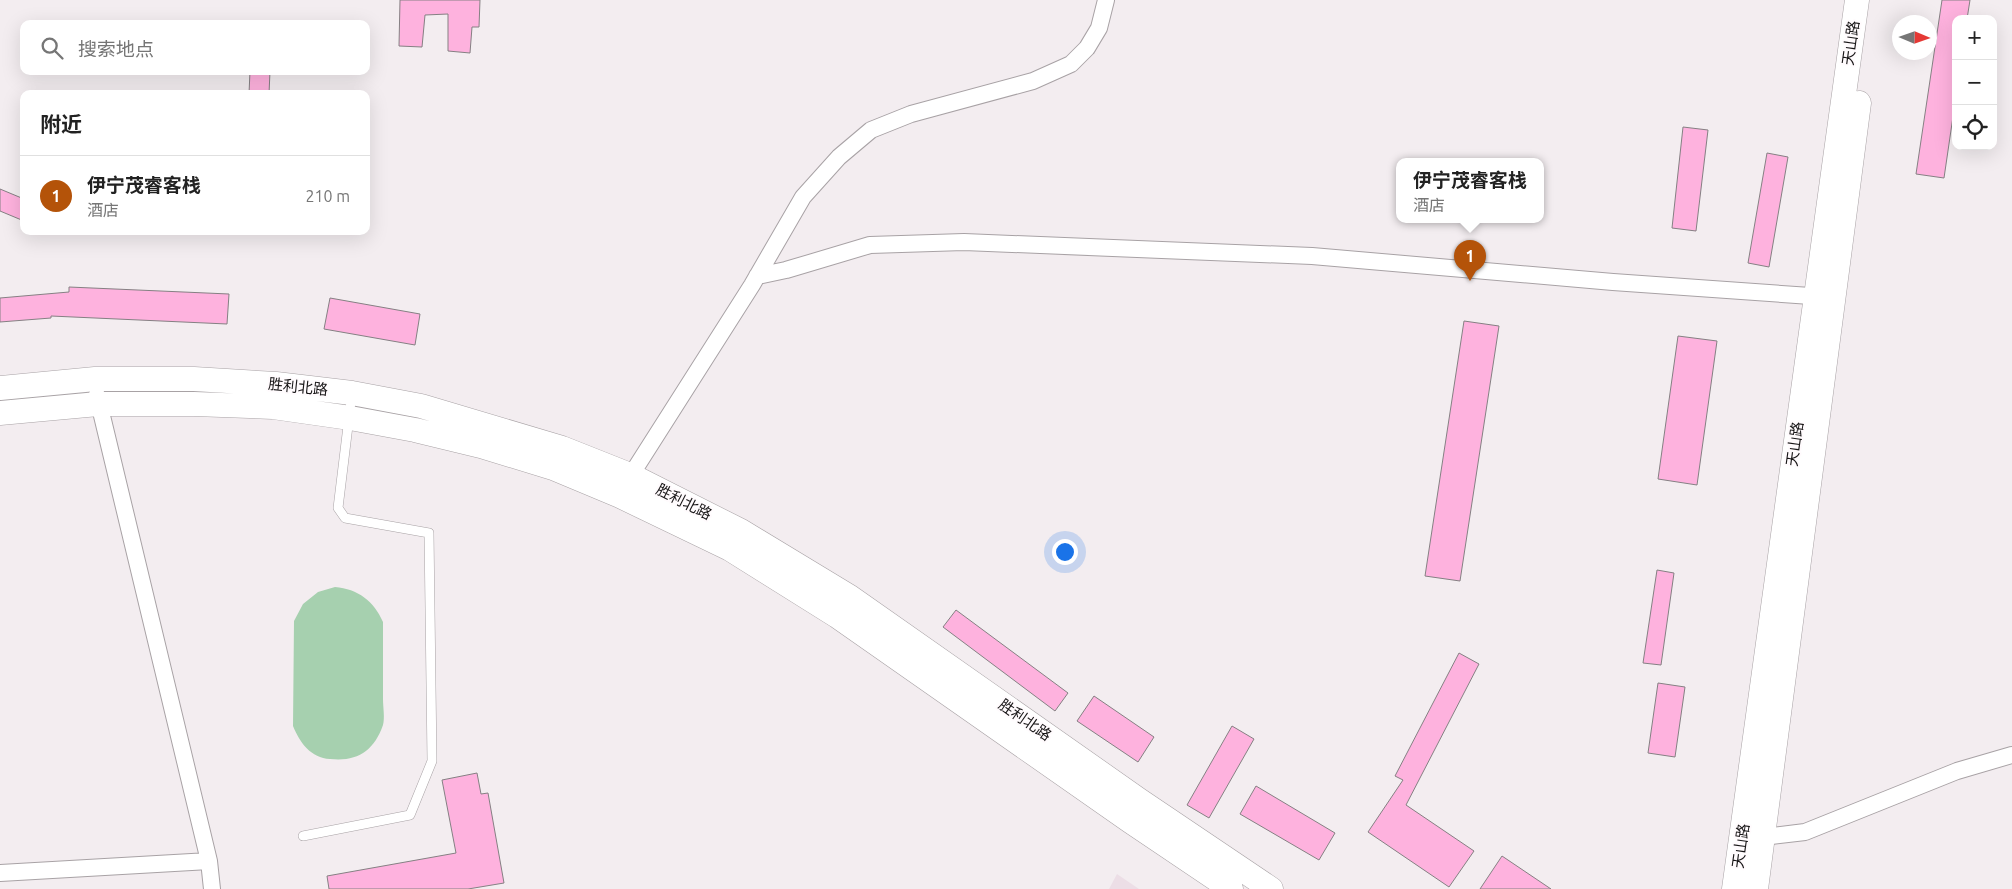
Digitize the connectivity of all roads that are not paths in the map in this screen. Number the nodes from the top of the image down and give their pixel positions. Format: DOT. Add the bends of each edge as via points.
graph roads {
  1 [pos="1106,0"];
  2 [pos="1857,0"];
  3 [pos="1874,0"];
  4 [pos="757,276"];
  5 [pos="1824,297"];
  6 [pos="95,379"];
  7 [pos="0,388"];
  8 [pos="352,393"];
  9 [pos="98,404"];
  10 [pos="0,413"];
  11 [pos="350,418"];
  12 [pos="625,485"];
  13 [pos="2012,755"];
  14 [pos="303,836"];
  15 [pos="1753,836"];
  16 [pos="209,861"];
  17 [pos="0,873"];
  18 [pos="212,889"];
  19 [pos="1232,889"];
  20 [pos="1271,889"];
  21 [pos="1734,889"];
  22 [pos="1756,889"];
  1 -- 4 [label="street" via="1099,28 1087,48 1071,64 1033,81 911,114 870,130 839,157 803,198"];
  2 -- 5 [label="main road, 天山路"];
  3 -- 5 [label="main road, 天山路"];
  4 -- 5 [label="street" via="870,245 964,242 1312,256"];
  4 -- 12 [label="street"];
  5 -- 15 [label="main road, 天山路"];
  6 -- 7 [label="main road, 胜利北路"];
  6 -- 8 [label="main road, 胜利北路" via="213,380"];
  6 -- 9 [label="street"];
  8 -- 11 [label="lane"];
  8 -- 12 [label="main road, 胜利北路" via="421,406 562,448"];
  9 -- 10 [label="main road, 胜利北路"];
  9 -- 11 [label="main road, 胜利北路" via="273,407"];
  9 -- 16 [label="street"];
  11 -- 12 [label="main road, 胜利北路" via="481,446 552,468"];
  11 -- 14 [label="lane" via="338,508 345,518 429,533 432,761 410,815"];
  12 -- 19 [label="main road, 胜利北路" via="837,616"];
  12 -- 20 [label="main road, 胜利北路" via="741,530 850,597"];
  13 -- 15 [label="street" via="1957,771 1805,832"];
  15 -- 21 [label="main road, 天山路"];
  15 -- 22 [label="main road, 天山路"];
  16 -- 17 [label="street"];
  16 -- 18 [label="street"];
}
